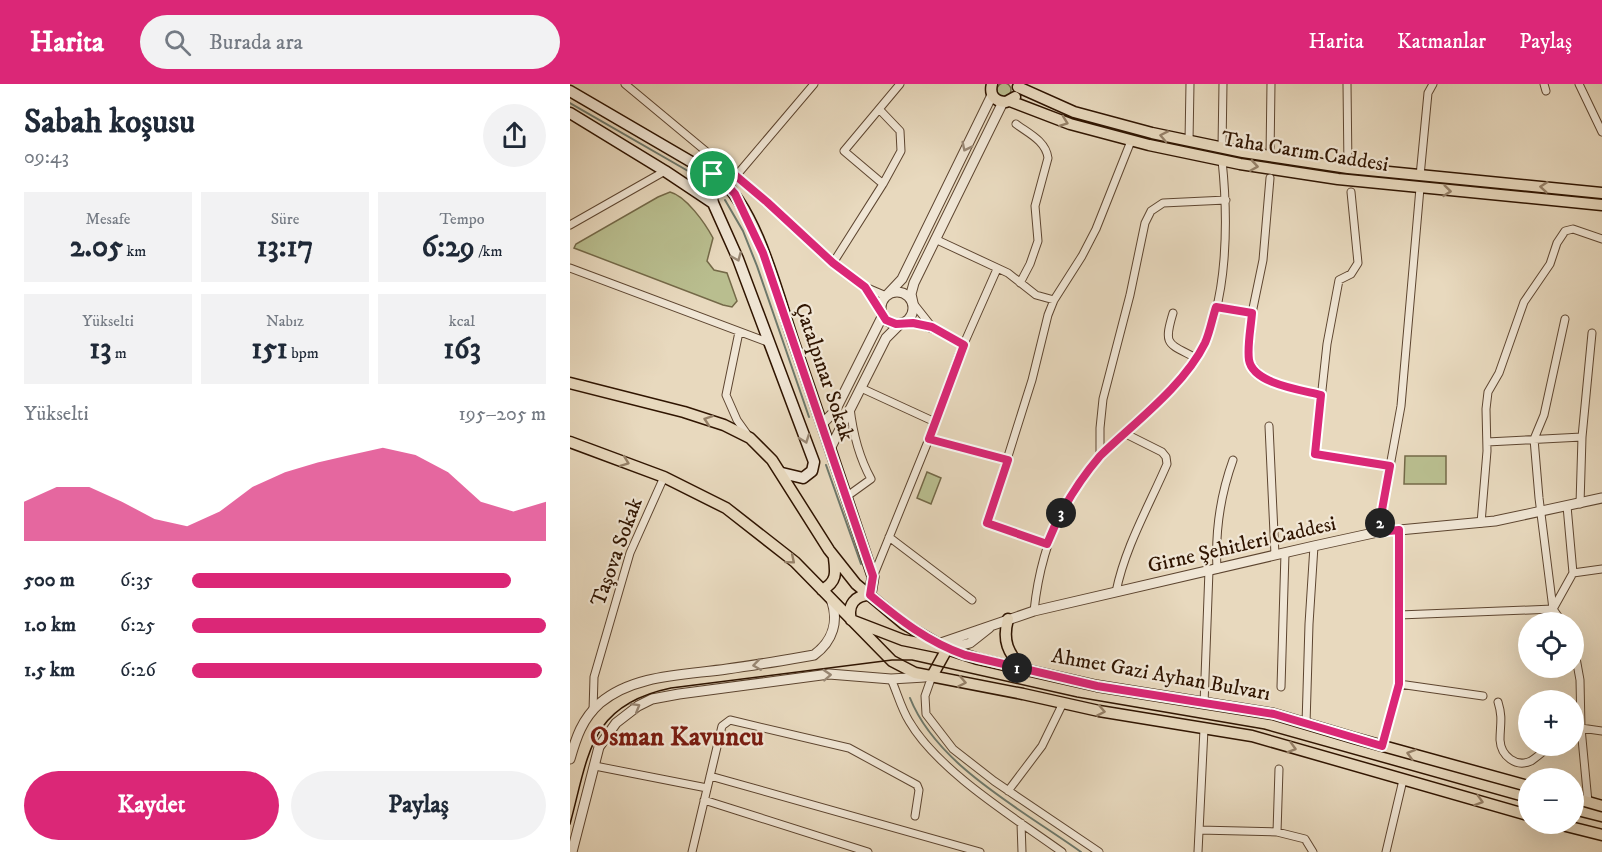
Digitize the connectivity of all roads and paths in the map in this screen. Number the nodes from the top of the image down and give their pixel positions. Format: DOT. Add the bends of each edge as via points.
graph roads {
  1 [pos="625,84"];
  2 [pos="814,84"];
  3 [pos="900,84"];
  4 [pos="1190,84"];
  5 [pos="1223,84"];
  6 [pos="1271,84"];
  7 [pos="1347,84"];
  8 [pos="1432,84"];
  9 [pos="1579,84"];
  10 [pos="1017,86"];
  11 [pos="989,88"];
  12 [pos="570,91"];
  13 [pos="1006,102"];
  14 [pos="879,109"];
  15 [pos="570,113"];
  16 [pos="1016,124"];
  17 [pos="1602,132"];
  18 [pos="1131,141"];
  19 [pos="1189,141"];
  20 [pos="1222,147"];
  21 [pos="1270,156"];
  22 [pos="716,159"];
  23 [pos="1222,160"];
  24 [pos="1348,168"];
  25 [pos="665,171"];
  26 [pos="713,174"];
  27 [pos="736,176"];
  28 [pos="1420,176"];
  29 [pos="1270,178"];
  30 [pos="883,184"];
  31 [pos="1420,188"];
  32 [pos="1351,192"];
  33 [pos="1602,192"];
  34 [pos="1226,200"];
  35 [pos="713,203"];
  36 [pos="1602,205"];
  37 [pos="570,225"];
  38 [pos="1602,239"];
  39 [pos="935,240"];
  40 [pos="833,263"];
  41 [pos="570,268"];
  42 [pos="998,268"];
  43 [pos="1020,283"];
  44 [pos="865,287"];
  45 [pos="886,296"];
  46 [pos="1054,300"];
  47 [pos="913,303"];
  48 [pos="1216,307"];
  49 [pos="1173,313"];
  50 [pos="1252,313"];
  51 [pos="883,315"];
  52 [pos="1565,319"];
  53 [pos="901,323"];
  54 [pos="932,327"];
  55 [pos="739,332"];
  56 [pos="1592,333"];
  57 [pos="770,343"];
  58 [pos="964,345"];
  59 [pos="1196,358"];
  60 [pos="570,383"];
  61 [pos="861,388"];
  62 [pos="1321,395"];
  63 [pos="850,408"];
  64 [pos="935,422"];
  65 [pos="822,424"];
  66 [pos="1269,426"];
  67 [pos="1124,433"];
  68 [pos="1582,437"];
  69 [pos="750,438"];
  70 [pos="929,439"];
  71 [pos="1534,440"];
  72 [pos="570,442"];
  73 [pos="1487,442"];
  74 [pos="830,449"];
  75 [pos="1100,456"];
  76 [pos="1008,460"];
  77 [pos="1233,460"];
  78 [pos="1390,466"];
  79 [pos="782,472"];
  80 [pos="664,477"];
  81 [pos="846,497"];
  82 [pos="1602,498"];
  83 [pos="1580,504"];
  84 [pos="1567,506"];
  85 [pos="1542,511"];
  86 [pos="1481,523"];
  87 [pos="1399,530"];
  88 [pos="1378,532"];
  89 [pos="889,537"];
  90 [pos="1047,544"];
  91 [pos="1314,546"];
  92 [pos="1280,554"];
  93 [pos="834,556"];
  94 [pos="1602,569"];
  95 [pos="1213,570"];
  96 [pos="1573,573"];
  97 [pos="873,576"];
  98 [pos="822,590"];
  99 [pos="1116,592"];
  100 [pos="870,595"];
  101 [pos="831,599"];
  102 [pos="972,600"];
  103 [pos="1553,609"];
  104 [pos="1034,610"];
  105 [pos="1555,612"];
  106 [pos="1399,615"];
  107 [pos="851,620"];
  108 [pos="1003,620"];
  109 [pos="942,646"];
  110 [pos="1023,670"];
  111 [pos="932,676"];
  112 [pos="891,679"];
  113 [pos="1399,684"];
  114 [pos="1281,687"];
  115 [pos="1484,696"];
  116 [pos="1498,702"];
  117 [pos="1063,703"];
  118 [pos="1204,704"];
  119 [pos="592,711"];
  120 [pos="1306,724"];
  121 [pos="1584,728"];
  122 [pos="1204,729"];
  123 [pos="1602,731"];
  124 [pos="1382,746"];
  125 [pos="571,755"];
  126 [pos="1538,756"];
  127 [pos="1584,756"];
  128 [pos="595,766"];
  129 [pos="1279,769"];
  130 [pos="710,776"];
  131 [pos="1403,780"];
  132 [pos="1518,783"];
  133 [pos="707,788"];
  134 [pos="1008,791"];
  135 [pos="704,800"];
  136 [pos="1584,801"];
  137 [pos="1588,802"];
  138 [pos="1602,806"];
  139 [pos="1518,812"];
  140 [pos="915,816"];
  141 [pos="1022,823"];
  142 [pos="1199,830"];
  143 [pos="1584,830"];
  144 [pos="1277,832"];
  145 [pos="1602,835"];
  146 [pos="572,852"];
  147 [pos="692,852"];
  148 [pos="868,852"];
  149 [pos="980,852"];
  150 [pos="1022,852"];
  151 [pos="1062,852"];
  152 [pos="1099,852"];
  153 [pos="1198,852"];
  154 [pos="1314,852"];
  155 [pos="1386,852"];
  1 -- 22 [label="street"];
  2 -- 27 [label="street"];
  3 -- 14 [label="street"];
  4 -- 19 [label="street"];
  5 -- 20 [label="street"];
  6 -- 21 [label="street"];
  7 -- 24 [label="street"];
  8 -- 28 [label="street"];
  9 -- 17 [label="street"];
  10 -- 13 [label="main road" via="1016,96"];
  19 -- 10 [label="main road, Taha Carım Caddesi, one-way" via="1074,112"];
  11 -- 13 [label="main road, Taha Carım Caddesi" via="996,100"];
  11 -- 45 [label="street, one-way" via="902,279"];
  12 -- 26 [label="main road, Çatalpınar Sokak"];
  13 -- 18 [label="main road, Taha Carım Caddesi, one-way"];
  13 -- 39 [label="street"];
  14 -- 30 [label="street" via="900,131 902,151"];
  14 -- 30 [label="street" via="844,151"];
  15 -- 25 [label="main road"];
  16 -- 43 [label="street" via="1040,141 1048,153 1035,206 1038,241"];
  18 -- 23 [label="main road, Taha Carım Caddesi"];
  18 -- 46 [label="street" via="1096,229"];
  19 -- 20 [label="main road, Taha Carım Caddesi"];
  20 -- 21 [label="main road, Taha Carım Caddesi"];
  21 -- 24 [label="main road, Taha Carım Caddesi"];
  22 -- 26 [label="street"];
  22 -- 27 [label="street"];
  23 -- 31 [label="main road, Taha Carım Caddesi, one-way"];
  23 -- 34 [label="street"];
  24 -- 28 [label="main road, Taha Carım Caddesi"];
  25 -- 35 [label="main road"];
  25 -- 37 [label="street"];
  26 -- 35 [label="street"];
  26 -- 65 [label="main road, Çatalpınar Sokak" via="735,194 756,236"];
  27 -- 40 [label="street"];
  33 -- 28 [label="main road, Taha Carım Caddesi, one-way"];
  29 -- 50 [label="street" via="1263,260"];
  30 -- 40 [label="street"];
  31 -- 36 [label="main road, Taha Carım Caddesi, one-way"];
  31 -- 78 [label="street" via="1401,406"];
  32 -- 62 [label="street" via="1359,263 1351,274 1339,280"];
  34 -- 48 [label="street" via="1224,259"];
  34 -- 75 [label="street" via="1163,203 1146,219 1103,399"];
  35 -- 57 [label="main road, Çatalpınar Sokak, one-way"];
  38 -- 73 [label="street" via="1574,229 1561,236 1550,264 1524,302 1499,373 1488,392"];
  39 -- 42 [label="street"];
  39 -- 47 [label="street" via="914,283"];
  40 -- 44 [label="street"];
  41 -- 55 [label="street"];
  42 -- 43 [label="street"];
  42 -- 58 [label="street"];
  43 -- 46 [label="street" via="1036,295"];
  44 -- 45 [label="street"];
  44 -- 51 [label="street"];
  45 -- 47 [label="street" via="901,292"];
  45 -- 51 [label="street" via="881,305"];
  46 -- 76 [label="street"];
  47 -- 53 [label="street" via="913,313"];
  47 -- 54 [label="street"];
  48 -- 50 [label="street"];
  48 -- 59 [label="street"];
  49 -- 59 [label="street" via="1168,341"];
  50 -- 62 [label="street" via="1249,361 1255,370 1270,382"];
  51 -- 53 [label="street" via="891,323"];
  51 -- 65 [label="street" via="835,411"];
  52 -- 71 [label="street" via="1544,415"];
  53 -- 54 [label="street"];
  53 -- 61 [label="street" via="886,338"];
  54 -- 58 [label="street"];
  55 -- 57 [label="street"];
  55 -- 69 [label="street" via="726,395"];
  56 -- 68 [label="street"];
  57 -- 79 [label="main road, Çatalpınar Sokak, one-way" via="814,462 812,471 803,478"];
  58 -- 64 [label="street"];
  59 -- 67 [label="street" via="1177,383"];
  69 -- 60 [label="main road, Ahmet Gazi Ayhan Bulvarı, one-way" via="684,412"];
  61 -- 63 [label="street"];
  61 -- 64 [label="street"];
  62 -- 78 [label="street" via="1315,454"];
  63 -- 74 [label="street"];
  63 -- 81 [label="street" via="857,445 871,479"];
  64 -- 70 [label="street"];
  65 -- 74 [label="main road, Çatalpınar Sokak"];
  66 -- 92 [label="street"];
  67 -- 75 [label="street"];
  67 -- 99 [label="street" via="1162,452 1167,464 1119,575"];
  68 -- 71 [label="street"];
  68 -- 83 [label="street"];
  69 -- 79 [label="main road, Ahmet Gazi Ayhan Bulvarı"];
  70 -- 76 [label="street"];
  70 -- 89 [label="street"];
  71 -- 73 [label="street"];
  71 -- 85 [label="street"];
  72 -- 80 [label="main road, Ahmet Gazi Ayhan Bulvarı, one-way"];
  73 -- 86 [label="street"];
  74 -- 81 [label="main road, Çatalpınar Sokak"];
  75 -- 90 [label="street" via="1070,496"];
  76 -- 90 [label="street" via="987,523"];
  77 -- 95 [label="street" via="1220,507"];
  78 -- 88 [label="street"];
  79 -- 93 [label="main road, Ahmet Gazi Ayhan Bulvarı"];
  80 -- 98 [label="main road, Ahmet Gazi Ayhan Bulvarı, one-way" via="726,508 795,562"];
  80 -- 119 [label="street, Taşova Sokak" via="630,553 594,677"];
  81 -- 97 [label="main road, Çatalpınar Sokak"];
  82 -- 83 [label="street, Girne Şehitleri Caddesi"];
  83 -- 84 [label="street, Girne Şehitleri Caddesi"];
  84 -- 85 [label="street, Girne Şehitleri Caddesi"];
  84 -- 96 [label="street"];
  85 -- 86 [label="street, Girne Şehitleri Caddesi"];
  85 -- 103 [label="street"];
  86 -- 87 [label="street, Girne Şehitleri Caddesi"];
  87 -- 88 [label="street, Girne Şehitleri Caddesi"];
  87 -- 106 [label="street"];
  88 -- 91 [label="street, Girne Şehitleri Caddesi"];
  89 -- 97 [label="street"];
  89 -- 102 [label="street"];
  90 -- 104 [label="street"];
  91 -- 92 [label="street, Girne Şehitleri Caddesi"];
  91 -- 120 [label="street"];
  92 -- 95 [label="street, Girne Şehitleri Caddesi"];
  92 -- 114 [label="street"];
  93 -- 98 [label="main road" via="835,579"];
  93 -- 100 [label="main road, Ahmet Gazi Ayhan Bulvarı"];
  94 -- 96 [label="street"];
  95 -- 99 [label="street, Girne Şehitleri Caddesi"];
  95 -- 118 [label="street"];
  96 -- 103 [label="street"];
  97 -- 100 [label="main road, Çatalpınar Sokak"];
  98 -- 101 [label="main road, Ahmet Gazi Ayhan Bulvarı"];
  99 -- 104 [label="street, Girne Şehitleri Caddesi"];
  100 -- 107 [label="main road" via="852,602"];
  100 -- 109 [label="main road, Ahmet Gazi Ayhan Bulvarı" via="904,624"];
  101 -- 107 [label="main road, Ahmet Gazi Ayhan Bulvarı"];
  101 -- 119 [label="street, one-way" via="833,632 814,655 649,680 614,694"];
  103 -- 105 [label="street"];
  103 -- 106 [label="street"];
  104 -- 108 [label="street, Girne Şehitleri Caddesi"];
  106 -- 113 [label="street"];
  107 -- 109 [label="main road" via="903,640"];
  107 -- 111 [label="main road, Ahmet Gazi Ayhan Bulvarı" via="900,666"];
  108 -- 109 [label="street, Girne Şehitleri Caddesi" via="970,643"];
  108 -- 110 [label="main road" via="1005,641"];
  109 -- 110 [label="main road, Ahmet Gazi Ayhan Bulvarı"];
  109 -- 111 [label="main road"];
  110 -- 118 [label="main road, Ahmet Gazi Ayhan Bulvarı"];
  111 -- 112 [label="street"];
  111 -- 117 [label="main road, Ahmet Gazi Ayhan Bulvarı, one-way"];
  111 -- 134 [label="street" via="926,714 953,749"];
  128 -- 112 [label="street, one-way" via="599,747 616,723 652,699 830,674"];
  112 -- 141 [label="street" via="909,721 936,756"];
  113 -- 115 [label="street"];
  113 -- 124 [label="street"];
  116 -- 126 [label="street" via="1502,717 1500,741 1508,758 1518,763"];
  117 -- 122 [label="main road, Ahmet Gazi Ayhan Bulvarı, one-way"];
  117 -- 134 [label="street" via="1042,746"];
  118 -- 120 [label="main road, Ahmet Gazi Ayhan Bulvarı" via="1274,714"];
  119 -- 125 [label="street" via="577,735"];
  120 -- 124 [label="main road, Ahmet Gazi Ayhan Bulvarı"];
  121 -- 123 [label="street"];
  122 -- 131 [label="main road, Ahmet Gazi Ayhan Bulvarı, one-way" via="1252,736"];
  122 -- 142 [label="street"];
  132 -- 124 [label="main road, Ahmet Gazi Ayhan Bulvarı, one-way"];
  127 -- 137 [label="street"];
  128 -- 133 [label="street"];
  128 -- 146 [label="street"];
  129 -- 144 [label="street"];
  130 -- 133 [label="street"];
  130 -- 140 [label="street" via="722,726 733,720 849,748 917,785"];
  130 -- 149 [label="street"];
  131 -- 139 [label="main road, Ahmet Gazi Ayhan Bulvarı, one-way"];
  131 -- 155 [label="street"];
  133 -- 135 [label="street"];
  134 -- 152 [label="street"];
  135 -- 147 [label="street"];
  135 -- 148 [label="street"];
  136 -- 137 [label="main road"];
  137 -- 138 [label="main road"];
  141 -- 150 [label="street"];
  141 -- 151 [label="street"];
  142 -- 144 [label="street"];
  142 -- 153 [label="street"];
  143 -- 145 [label="main road"];
  144 -- 154 [label="street" via="1305,839"];
}
